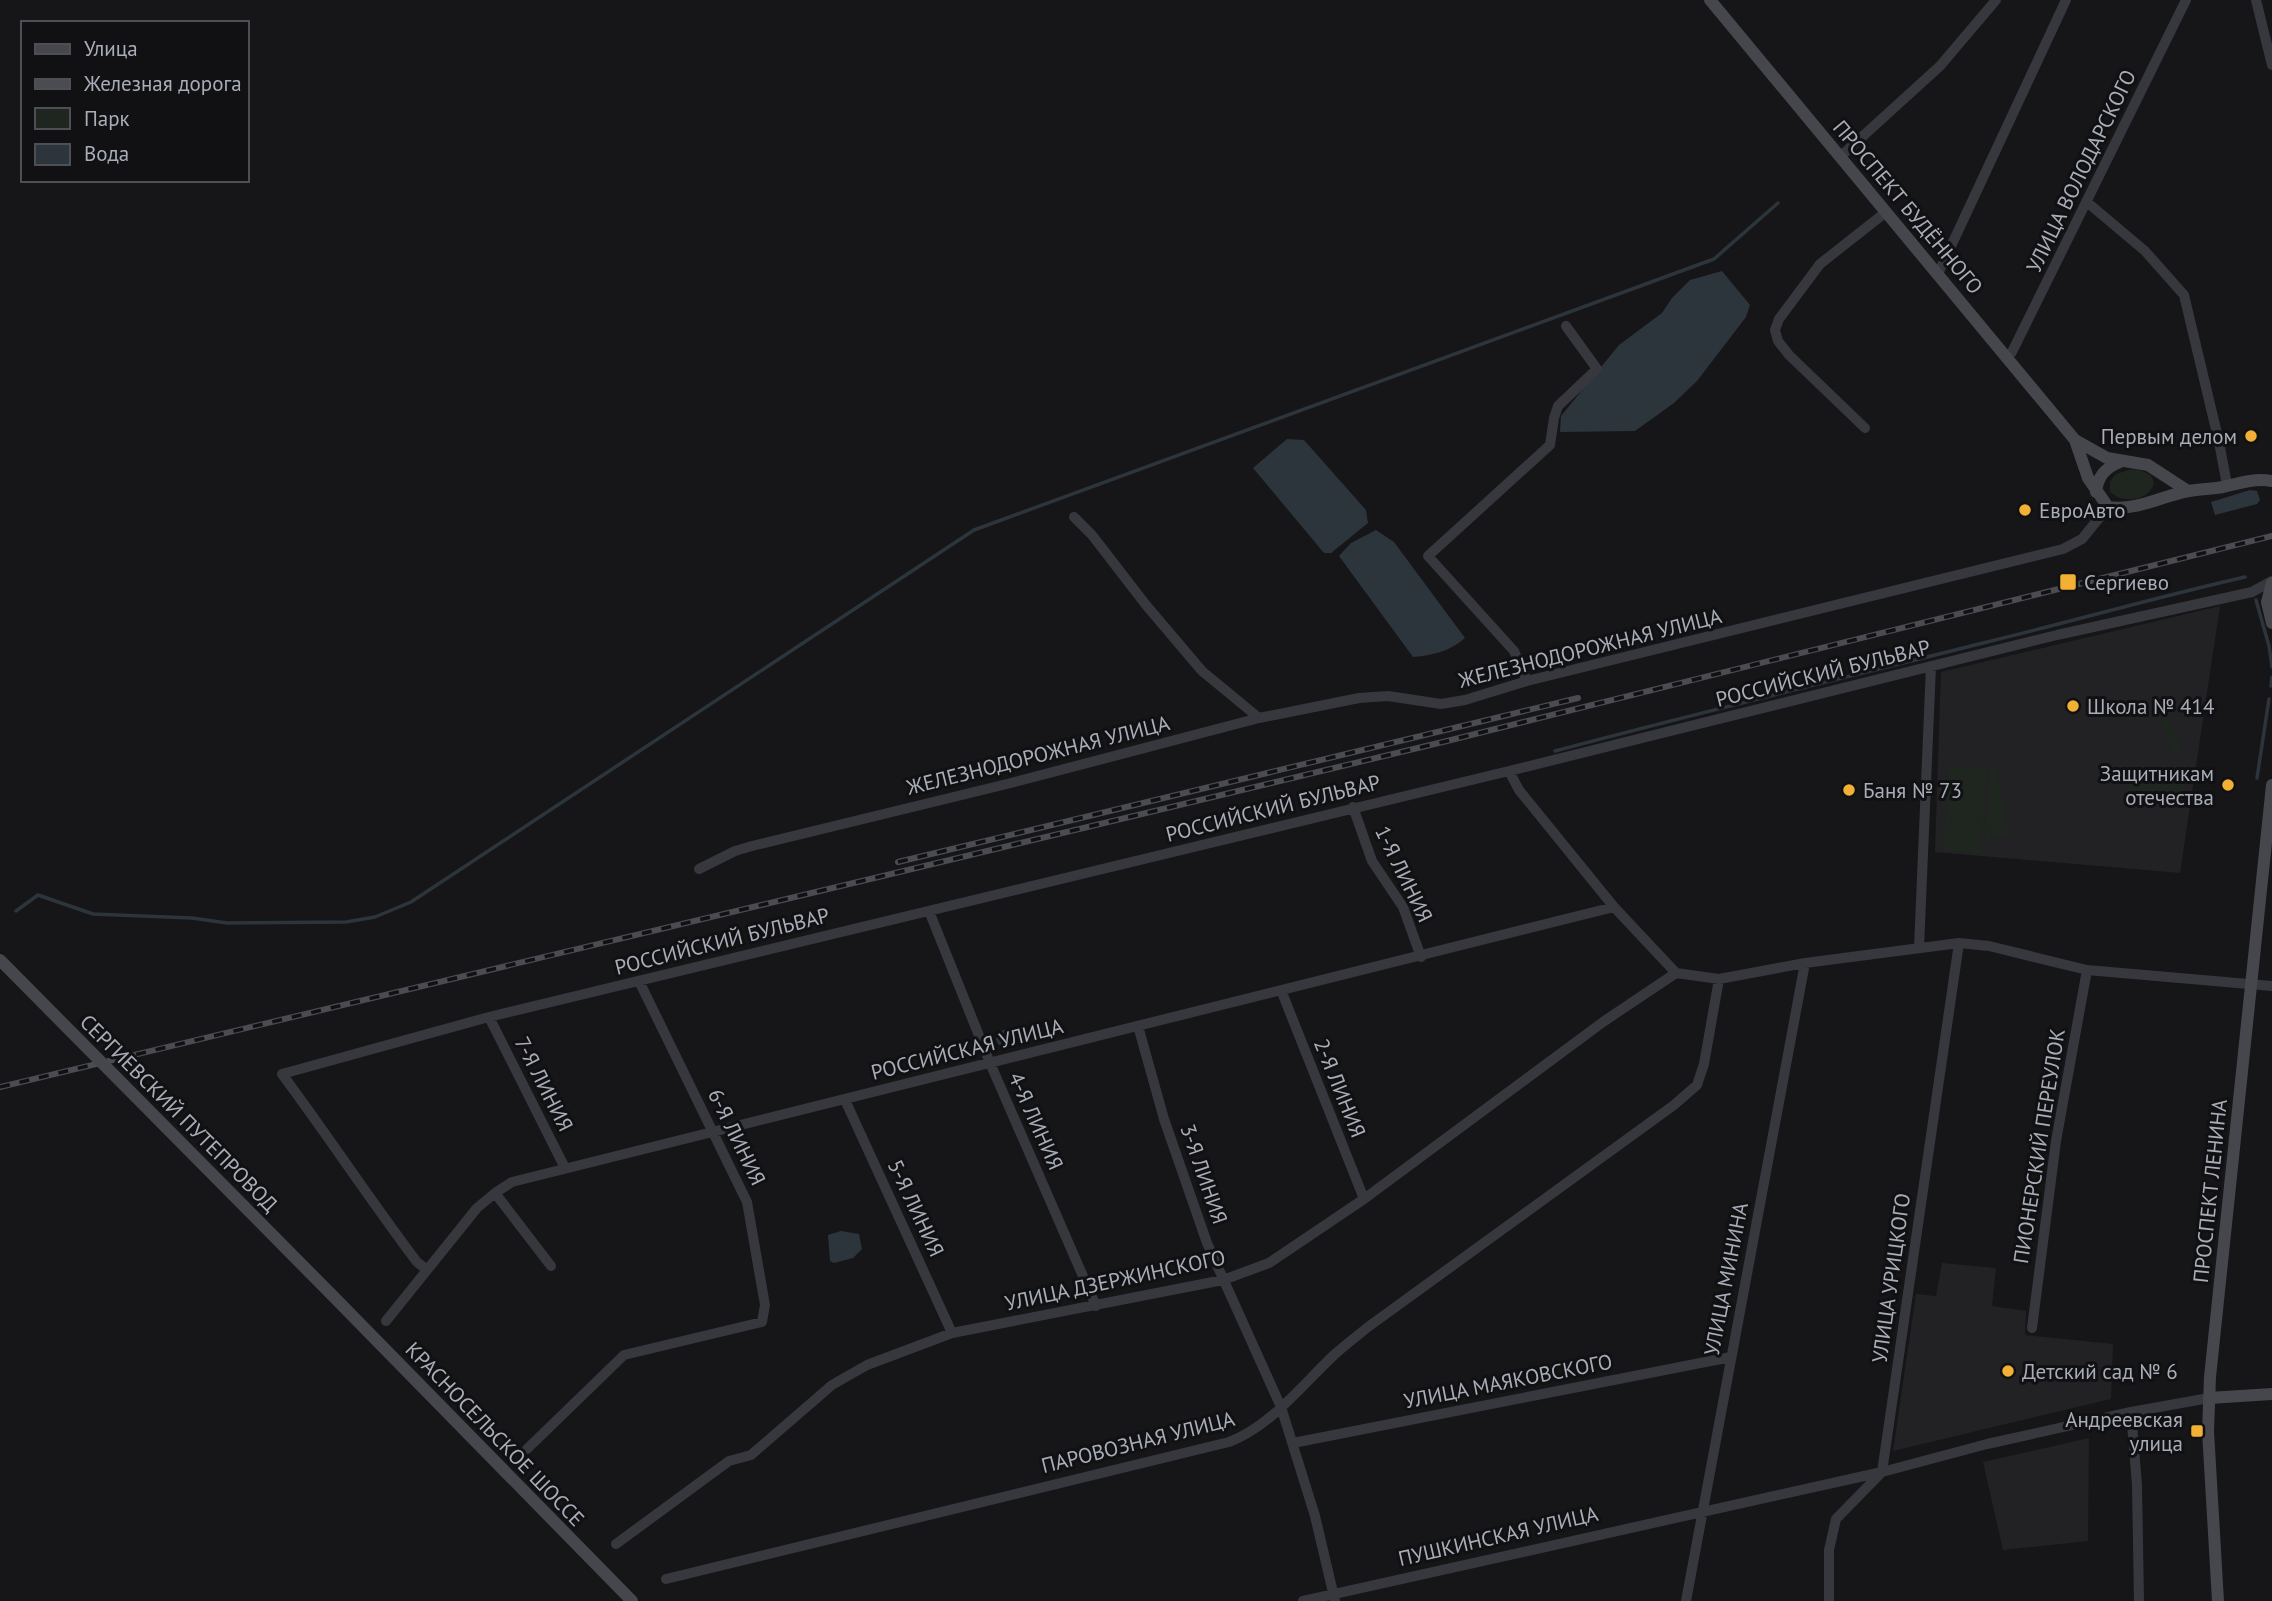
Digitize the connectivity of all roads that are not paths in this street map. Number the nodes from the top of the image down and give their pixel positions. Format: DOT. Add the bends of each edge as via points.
graph roads {
  1 [pos="1710,0"];
  2 [pos="1996,0"];
  3 [pos="2066,0"];
  4 [pos="2186,0"];
  5 [pos="2256,0"];
  6 [pos="2272,65"];
  7 [pos="1840,156"];
  8 [pos="2088,203"];
  9 [pos="1886,212"];
  10 [pos="1938,274"];
  11 [pos="1566,326"];
  12 [pos="2007,357"];
  13 [pos="1864,428"];
  14 [pos="2075,440"];
  15 [pos="2120,462"];
  16 [pos="2158,473"];
  17 [pos="2268,480"];
  18 [pos="2227,485"];
  19 [pos="2188,491"];
  20 [pos="2096,492"];
  21 [pos="2152,502"];
  22 [pos="2108,507"];
  23 [pos="1074,517"];
  24 [pos="2272,582"];
  25 [pos="2272,623"];
  26 [pos="1931,666"];
  27 [pos="1527,681"];
  28 [pos="1259,718"];
  29 [pos="1509,771"];
  30 [pos="2272,785"];
  31 [pos="1353,807"];
  32 [pos="699,869"];
  33 [pos="1614,907"];
  34 [pos="929,912"];
  35 [pos="1959,943"];
  36 [pos="1919,948"];
  37 [pos="1421,957"];
  38 [pos="0,960"];
  39 [pos="1805,963"];
  40 [pos="2087,970"];
  41 [pos="1676,972"];
  42 [pos="1719,979"];
  43 [pos="639,981"];
  44 [pos="2251,985"];
  45 [pos="2272,986"];
  46 [pos="1281,990"];
  47 [pos="489,1017"];
  48 [pos="1138,1026"];
  49 [pos="990,1063"];
  50 [pos="845,1100"];
  51 [pos="715,1133"];
  52 [pos="565,1168"];
  53 [pos="495,1193"];
  54 [pos="1364,1199"];
  55 [pos="551,1266"];
  56 [pos="426,1269"];
  57 [pos="1223,1280"];
  58 [pos="331,1293"];
  59 [pos="1096,1306"];
  60 [pos="386,1321"];
  61 [pos="2032,1328"];
  62 [pos="952,1333"];
  63 [pos="1731,1357"];
  64 [pos="2272,1394"];
  65 [pos="2209,1398"];
  66 [pos="1281,1407"];
  67 [pos="2131,1412"];
  68 [pos="1293,1443"];
  69 [pos="527,1449"];
  70 [pos="1882,1472"];
  71 [pos="1703,1510"];
  72 [pos="616,1544"];
  73 [pos="666,1579"];
  74 [pos="1334,1597"];
  75 [pos="632,1601"];
  76 [pos="1303,1601"];
  77 [pos="1686,1601"];
  78 [pos="1829,1601"];
  79 [pos="2139,1601"];
  80 [pos="2218,1601"];
  1 -- 7 [label="street, ПРОСПЕКТ БУДЁННОГО"];
  2 -- 7 [label="street" via="1940,66"];
  3 -- 10 [label="street"];
  4 -- 8 [label="street, УЛИЦА ВОЛОДАРСКОГО"];
  5 -- 6 [label="street"];
  7 -- 9 [label="street, ПРОСПЕКТ БУДЁННОГО"];
  8 -- 12 [label="street, УЛИЦА ВОЛОДАРСКОГО"];
  8 -- 18 [label="street" via="2144,251 2184,295"];
  9 -- 10 [label="street, ПРОСПЕКТ БУДЁННОГО"];
  9 -- 13 [label="street" via="1820,264 1775,330 1777,341 1789,355"];
  10 -- 12 [label="street, ПРОСПЕКТ БУДЁННОГО"];
  11 -- 27 [label="street" via="1597,369 1558,406 1550,445 1428,556 1514,651"];
  12 -- 14 [label="street, ПРОСПЕКТ БУДЁННОГО"];
  14 -- 15 [label="street, ПРОСПЕКТ БУДЁННОГО"];
  14 -- 20 [label="street, ПРОСПЕКТ БУДЁННОГО"];
  15 -- 16 [label="street" via="2138,462"];
  15 -- 20 [label="street" via="2103,472"];
  16 -- 19 [label="street"];
  16 -- 21 [label="street" via="2160,488"];
  17 -- 18 [label="street"];
  18 -- 19 [label="street"];
  19 -- 21 [label="street"];
  20 -- 22 [label="street"];
  21 -- 22 [label="street" via="2122,509"];
  22 -- 27 [label="street, ЖЕЛЕЗНОДОРОЖНАЯ УЛИЦА" via="2082,540 2063,549"];
  23 -- 28 [label="street" via="1202,671"];
  24 -- 25 [label="street" via="2267,602"];
  24 -- 26 [label="street, РОССИЙСКИЙ БУЛЬВАР" via="2252,592"];
  26 -- 29 [label="street, РОССИЙСКИЙ БУЛЬВАР"];
  26 -- 36 [label="street"];
  27 -- 28 [label="street, ЖЕЛЕЗНОДОРОЖНАЯ УЛИЦА" via="1441,704 1378,696"];
  28 -- 32 [label="street, ЖЕЛЕЗНОДОРОЖНАЯ УЛИЦА" via="752,846"];
  29 -- 31 [label="street, РОССИЙСКИЙ БУЛЬВАР"];
  29 -- 33 [label="street" via="1518,790"];
  30 -- 44 [label="street, ПРОСПЕКТ ЛЕНИНА"];
  31 -- 34 [label="street, РОССИЙСКИЙ БУЛЬВАР"];
  31 -- 37 [label="street, 1-Я ЛИНИЯ" via="1372,861 1403,907"];
  33 -- 37 [label="street, РОССИЙСКАЯ УЛИЦА"];
  33 -- 41 [label="street"];
  34 -- 43 [label="street, РОССИЙСКИЙ БУЛЬВАР"];
  34 -- 49 [label="street, 4-Я ЛИНИЯ"];
  35 -- 36 [label="street"];
  35 -- 40 [label="street"];
  35 -- 70 [label="street, УЛИЦА УРИЦКОГО"];
  36 -- 39 [label="street"];
  37 -- 46 [label="street, РОССИЙСКАЯ УЛИЦА"];
  38 -- 58 [label="street, СЕРГИЕВСКИЙ ПУТЕПРОВОД, bridge"];
  39 -- 42 [label="street"];
  39 -- 63 [label="street, УЛИЦА МИНИНА"];
  40 -- 44 [label="street"];
  40 -- 61 [label="street, ПИОНЕРСКИЙ ПЕРЕУЛОК" via="2056,1141"];
  41 -- 42 [label="street"];
  41 -- 54 [label="street, УЛИЦА ДЗЕРЖИНСКОГО"];
  42 -- 66 [label="street, ПАРОВОЗНАЯ УЛИЦА" via="1697,1085 1368,1327"];
  43 -- 47 [label="street, РОССИЙСКИЙ БУЛЬВАР"];
  43 -- 51 [label="street, 6-Я ЛИНИЯ"];
  44 -- 45 [label="street"];
  44 -- 65 [label="street, ПРОСПЕКТ ЛЕНИНА"];
  46 -- 48 [label="street, РОССИЙСКАЯ УЛИЦА"];
  46 -- 54 [label="street, 2-Я ЛИНИЯ"];
  47 -- 52 [label="street, 7-Я ЛИНИЯ"];
  47 -- 56 [label="street, РОССИЙСКИЙ БУЛЬВАР" via="282,1074"];
  48 -- 49 [label="street, РОССИЙСКАЯ УЛИЦА"];
  48 -- 57 [label="street, 3-Я ЛИНИЯ" via="1164,1119"];
  49 -- 50 [label="street, РОССИЙСКАЯ УЛИЦА"];
  49 -- 59 [label="street, 4-Я ЛИНИЯ"];
  50 -- 51 [label="street, РОССИЙСКАЯ УЛИЦА"];
  50 -- 62 [label="street, 5-Я ЛИНИЯ"];
  51 -- 52 [label="street, РОССИЙСКАЯ УЛИЦА"];
  51 -- 69 [label="street, 6-Я ЛИНИЯ" via="747,1202 765,1305 762,1321 624,1355"];
  52 -- 53 [label="street, РОССИЙСКАЯ УЛИЦА" via="512,1182"];
  53 -- 55 [label="street"];
  53 -- 56 [label="street, РОССИЙСКАЯ УЛИЦА"];
  54 -- 57 [label="street, УЛИЦА ДЗЕРЖИНСКОГО" via="1269,1263"];
  56 -- 60 [label="street, РОССИЙСКАЯ УЛИЦА"];
  57 -- 59 [label="street, УЛИЦА ДЗЕРЖИНСКОГО"];
  57 -- 66 [label="street, 3-Я ЛИНИЯ"];
  58 -- 75 [label="street, КРАСНОСЕЛЬСКОЕ ШОССЕ"];
  59 -- 62 [label="street, УЛИЦА ДЗЕРЖИНСКОГО"];
  62 -- 72 [label="street, УЛИЦА ДЗЕРЖИНСКОГО" via="867,1364 832,1385 751,1455 729,1461"];
  63 -- 68 [label="street, УЛИЦА МАЯКОВСКОГО"];
  63 -- 71 [label="street, УЛИЦА МИНИНА"];
  64 -- 65 [label="street"];
  65 -- 67 [label="street"];
  65 -- 80 [label="street, ПРОСПЕКТ ЛЕНИНА"];
  66 -- 68 [label="street, 3-Я ЛИНИЯ"];
  66 -- 73 [label="street, ПАРОВОЗНАЯ УЛИЦА" via="1247,1435 1229,1443"];
  67 -- 70 [label="street"];
  67 -- 79 [label="street"];
  68 -- 74 [label="street, 3-Я ЛИНИЯ"];
  70 -- 71 [label="street"];
  70 -- 78 [label="street" via="1836,1519 1829,1550"];
  71 -- 74 [label="street, ПУШКИНСКАЯ УЛИЦА"];
  71 -- 77 [label="street, УЛИЦА МИНИНА"];
  74 -- 76 [label="street, ПУШКИНСКАЯ УЛИЦА"];
}
